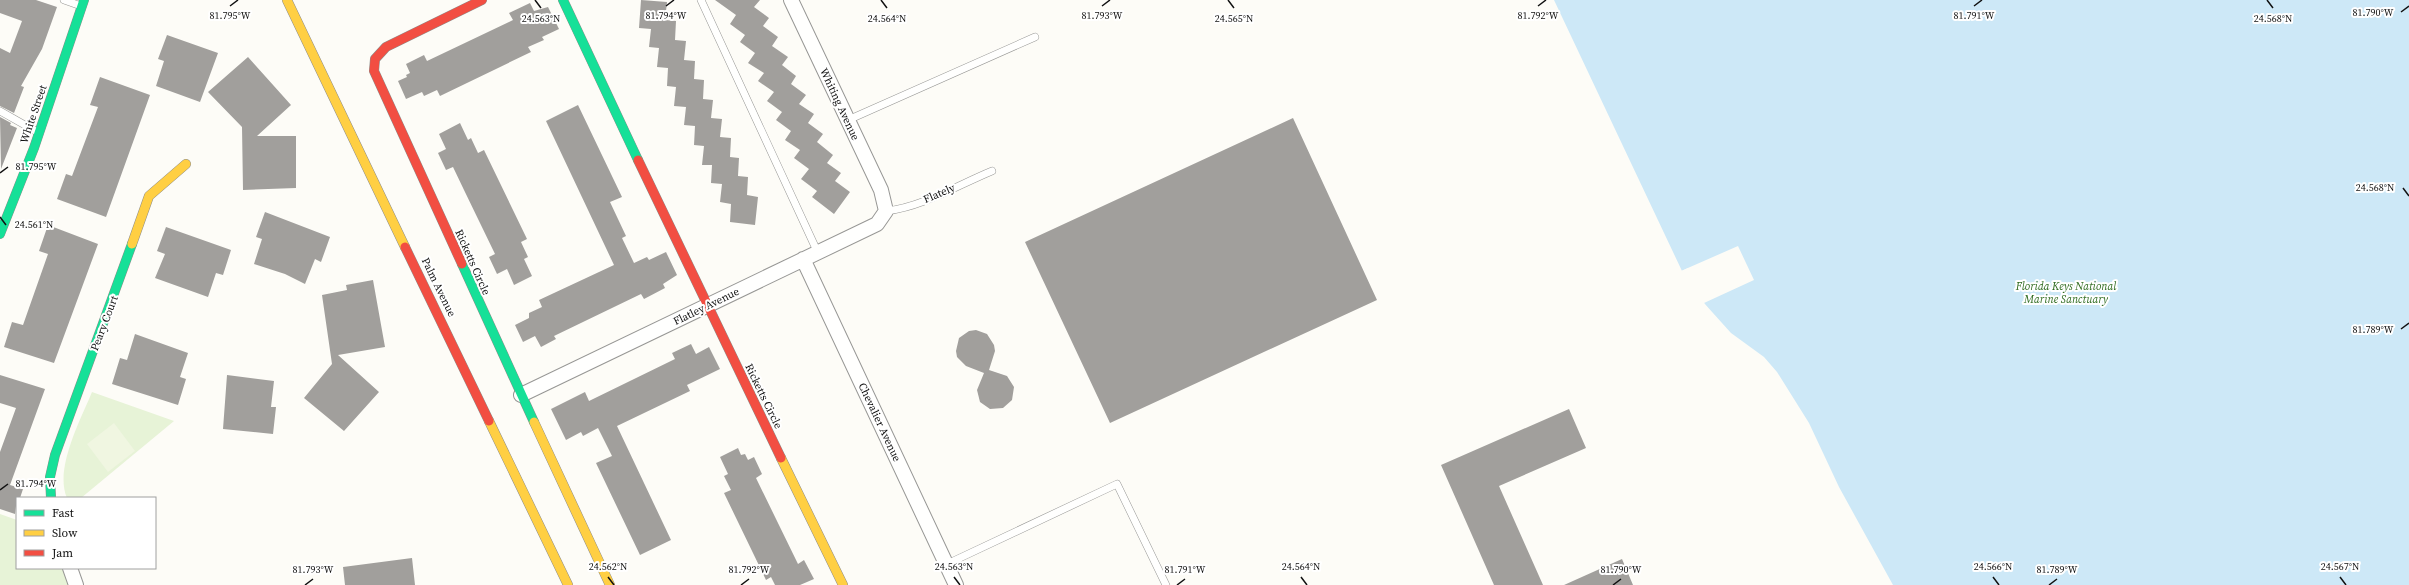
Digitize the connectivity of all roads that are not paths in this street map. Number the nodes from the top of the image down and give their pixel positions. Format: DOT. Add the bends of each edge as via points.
graph roads {
  1 [pos="64,0"];
  2 [pos="288,0"];
  3 [pos="482,0"];
  4 [pos="563,0"];
  5 [pos="701,0"];
  6 [pos="791,0"];
  7 [pos="83,3"];
  8 [pos="1035,37"];
  9 [pos="0,111"];
  10 [pos="848,120"];
  11 [pos="39,133"];
  12 [pos="186,164"];
  13 [pos="992,171"];
  14 [pos="886,210"];
  15 [pos="4,212"];
  16 [pos="0,234"];
  17 [pos="818,252"];
  18 [pos="803,260"];
  19 [pos="707,306"];
  20 [pos="521,395"];
  21 [pos="51,497"];
  22 [pos="946,564"];
  23 [pos="70,569"];
  24 [pos="76,585"];
  25 [pos="568,585"];
  26 [pos="610,585"];
  27 [pos="843,585"];
  28 [pos="956,585"];
  29 [pos="1166,585"];
  1 -- 7 [label="lane"];
  2 -- 25 [label="street, Palm Avenue"];
  3 -- 20 [label="street, Ricketts Circle" via="386,47 375,58 374,71"];
  4 -- 19 [label="street, Ricketts Circle"];
  5 -- 17 [label="lane"];
  6 -- 10 [label="street, Whiting Avenue"];
  7 -- 11 [label="street, White Street"];
  8 -- 10 [label="lane"];
  9 -- 11 [label="lane"];
  10 -- 14 [label="street, Whiting Avenue" via="881,190"];
  11 -- 15 [label="street, White Street"];
  12 -- 21 [label="street, Peary Court" via="149,196 55,455 50,477"];
  13 -- 14 [label="lane, Flately" via="899,209"];
  14 -- 17 [label="street, Flatley Avenue" via="877,224"];
  15 -- 16 [label="street, White Street"];
  17 -- 18 [label="street, Flatley Avenue"];
  18 -- 19 [label="street, Flatley Avenue"];
  18 -- 22 [label="street, Chevalier Avenue"];
  19 -- 20 [label="street, Flatley Avenue"];
  19 -- 27 [label="street, Ricketts Circle"];
  20 -- 26 [label="street, Ricketts Circle"];
  22 -- 28 [label="street, Chevalier Avenue"];
  22 -- 29 [label="lane" via="1117,484"];
  23 -- 24 [label="street"];
}
